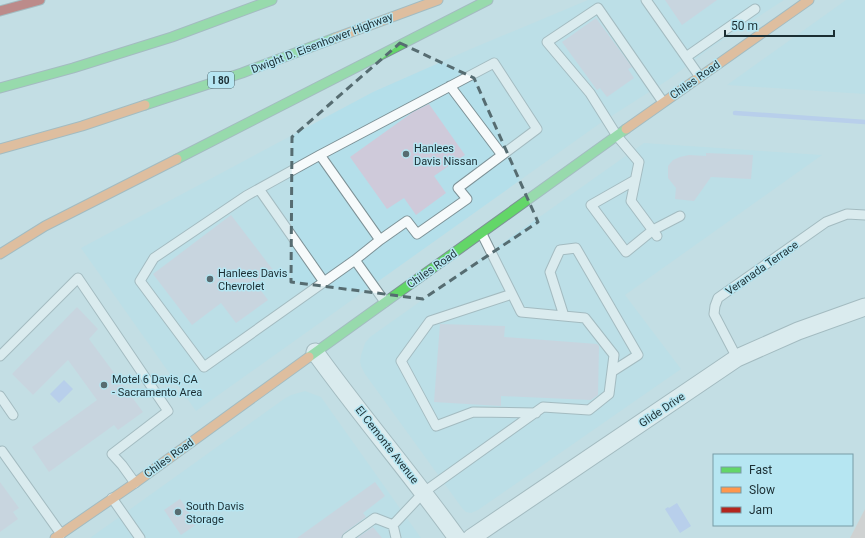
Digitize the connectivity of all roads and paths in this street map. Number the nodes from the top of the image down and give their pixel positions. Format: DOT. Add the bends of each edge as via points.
graph roads {
  1 [pos="40,0"];
  2 [pos="272,0"];
  3 [pos="438,0"];
  4 [pos="488,0"];
  5 [pos="646,0"];
  6 [pos="809,0"];
  7 [pos="755,9"];
  8 [pos="0,10"];
  9 [pos="686,57"];
  10 [pos="700,77"];
  11 [pos="450,86"];
  12 [pos="0,88"];
  13 [pos="663,102"];
  14 [pos="617,136"];
  15 [pos="0,148"];
  16 [pos="320,155"];
  17 [pos="502,155"];
  18 [pos="636,180"];
  19 [pos="259,189"];
  20 [pos="865,215"];
  21 [pos="680,216"];
  22 [pos="655,233"];
  23 [pos="482,234"];
  24 [pos="380,240"];
  25 [pos="0,254"];
  26 [pos="355,260"];
  27 [pos="324,282"];
  28 [pos="512,294"];
  29 [pos="385,302"];
  30 [pos="865,307"];
  31 [pos="564,316"];
  32 [pos="315,352"];
  33 [pos="0,356"];
  34 [pos="737,358"];
  35 [pos="612,371"];
  36 [pos="0,396"];
  37 [pos="536,412"];
  38 [pos="13,415"];
  39 [pos="2,451"];
  40 [pos="135,483"];
  41 [pos="424,492"];
  42 [pos="112,498"];
  43 [pos="392,526"];
  44 [pos="58,536"];
  45 [pos="140,538"];
  46 [pos="347,538"];
  47 [pos="396,538"];
  48 [pos="457,538"];
  49 [pos="471,538"];
  1 -- 8 [label="main road"];
  2 -- 12 [label="main road" via="172,37"];
  3 -- 15 [label="main road, Dwight D. Eisenhower Highway / I 80" via="242,73 82,126"];
  4 -- 25 [label="main road" via="45,226"];
  5 -- 9 [label="lane"];
  6 -- 10 [label="main road, Chiles Road"];
  7 -- 9 [label="lane"];
  9 -- 10 [label="lane"];
  10 -- 13 [label="main road, Chiles Road"];
  11 -- 16 [label="lane"];
  11 -- 17 [label="lane"];
  11 -- 17 [label="lane" via="494,62 537,129"];
  13 -- 14 [label="main road, Chiles Road"];
  13 -- 14 [label="lane" via="598,8 547,42 590,93"];
  14 -- 18 [label="lane" via="639,162"];
  14 -- 23 [label="main road, Chiles Road"];
  16 -- 19 [label="lane"];
  16 -- 24 [label="lane"];
  17 -- 24 [label="lane" via="458,188 467,199 417,234 407,221"];
  18 -- 22 [label="lane" via="631,201"];
  18 -- 22 [label="lane" via="590,205 626,252"];
  19 -- 27 [label="lane"];
  19 -- 27 [label="lane" via="154,258 140,281 204,367"];
  20 -- 34 [label="lane, Veranada Terrace" via="848,214 826,222 718,298 714,314"];
  21 -- 22 [label="lane"];
  23 -- 28 [label="lane"];
  23 -- 29 [label="main road, Chiles Road"];
  24 -- 26 [label="lane"];
  26 -- 27 [label="lane"];
  26 -- 29 [label="lane"];
  28 -- 31 [label="lane" via="521,312"];
  28 -- 37 [label="lane" via="430,321 401,362 436,426 473,412"];
  29 -- 32 [label="main road, Chiles Road"];
  30 -- 34 [label="street, Glide Drive" via="798,331"];
  31 -- 35 [label="lane" via="585,318 614,355"];
  31 -- 35 [label="lane" via="550,272 560,250 576,248 638,355"];
  32 -- 40 [label="main road, Chiles Road"];
  32 -- 41 [label="street, El Cemonte Avenue"];
  33 -- 40 [label="lane" via="78,278 168,411 112,454"];
  34 -- 49 [label="street, Glide Drive"];
  35 -- 37 [label="lane" via="609,394 589,410 543,407"];
  36 -- 38 [label="lane"];
  37 -- 41 [label="lane"];
  39 -- 44 [label="lane"];
  40 -- 42 [label="main road, Chiles Road"];
  41 -- 43 [label="lane"];
  41 -- 48 [label="street, El Cemonte Avenue"];
  42 -- 44 [label="main road, Chiles Road"];
  42 -- 45 [label="lane"];
  43 -- 46 [label="lane" via="375,518"];
  43 -- 47 [label="lane"];
}
